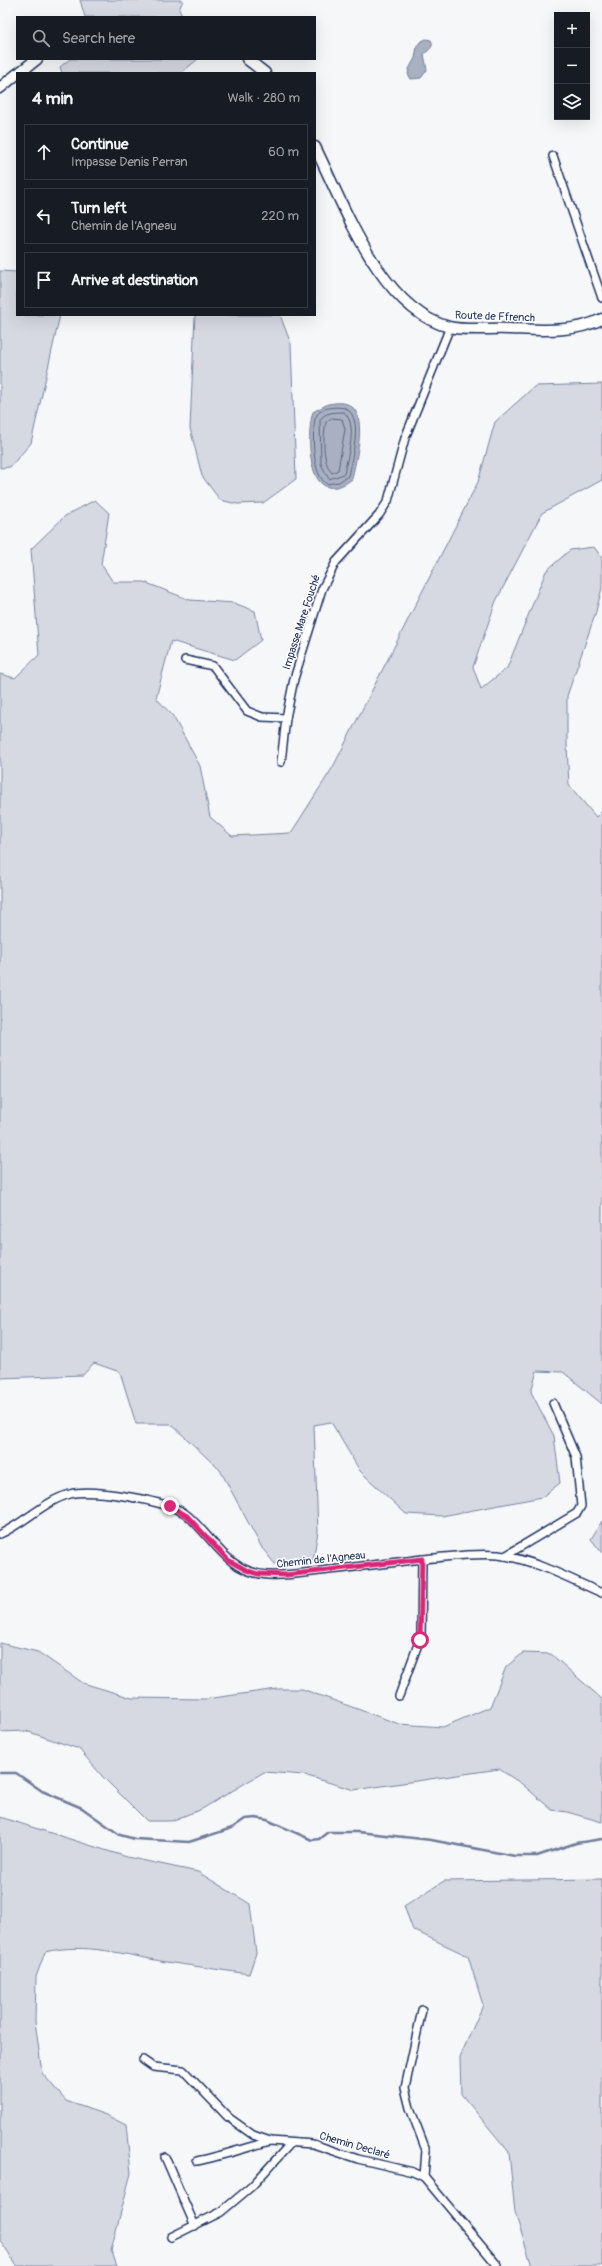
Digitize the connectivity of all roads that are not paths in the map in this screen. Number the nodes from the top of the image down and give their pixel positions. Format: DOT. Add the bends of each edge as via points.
graph roads {
  1 [pos="36,60"];
  2 [pos="248,60"];
  3 [pos="21,72"];
  4 [pos="264,72"];
  5 [pos="16,76"];
  6 [pos="0,88"];
  7 [pos="316,149"];
  8 [pos="553,156"];
  9 [pos="602,298"];
  10 [pos="602,319"];
  11 [pos="450,327"];
  12 [pos="185,660"];
  13 [pos="286,718"];
  14 [pos="281,762"];
  15 [pos="553,1403"];
  16 [pos="0,1534"];
  17 [pos="505,1556"];
  18 [pos="422,1559"];
  19 [pos="602,1593"];
  20 [pos="399,1696"];
  21 [pos="422,2010"];
  22 [pos="143,2060"];
  23 [pos="270,2141"];
  24 [pos="291,2143"];
  25 [pos="165,2157"];
  26 [pos="197,2161"];
  27 [pos="424,2177"];
  28 [pos="195,2226"];
  29 [pos="171,2237"];
  30 [pos="498,2266"];
  1 -- 3 [label="main road"];
  2 -- 4 [label="main road"];
  5 -- 6 [label="main road"];
  7 -- 11 [label="main road, Route de Ffrench" via="362,244 379,272 396,293 421,315"];
  8 -- 9 [label="street"];
  10 -- 11 [label="main road, Route de Ffrench" via="587,326 551,330"];
  11 -- 13 [label="street, Impasse Mare Fouché" via="405,438 388,501 379,515 336,562 322,589 299,660"];
  12 -- 13 [label="street" via="213,666 247,711 254,715"];
  13 -- 14 [label="street, Impasse Mare Fouché"];
  15 -- 17 [label="street" via="576,1457 581,1506 577,1513"];
  16 -- 18 [label="street, Chemin de l’Agneau" via="54,1500 73,1493 93,1492 151,1501 175,1508 187,1516 228,1560 258,1574 286,1575"];
  17 -- 18 [label="street, Chemin de l’Agneau" via="474,1555"];
  17 -- 19 [label="street, Chemin de l’Agneau" via="537,1566"];
  18 -- 20 [label="street" via="421,1636"];
  21 -- 27 [label="street" via="405,2088 426,2150"];
  22 -- 23 [label="street, Chemin Declaré" via="153,2067 183,2070 228,2117 253,2135"];
  23 -- 24 [label="street, Chemin Declaré"];
  23 -- 26 [label="street" via="237,2150 226,2156"];
  24 -- 27 [label="street, Chemin Declaré" via="314,2144"];
  24 -- 28 [label="street" via="252,2186 221,2212"];
  25 -- 28 [label="street"];
  27 -- 30 [label="street"];
  28 -- 29 [label="street"];
}
